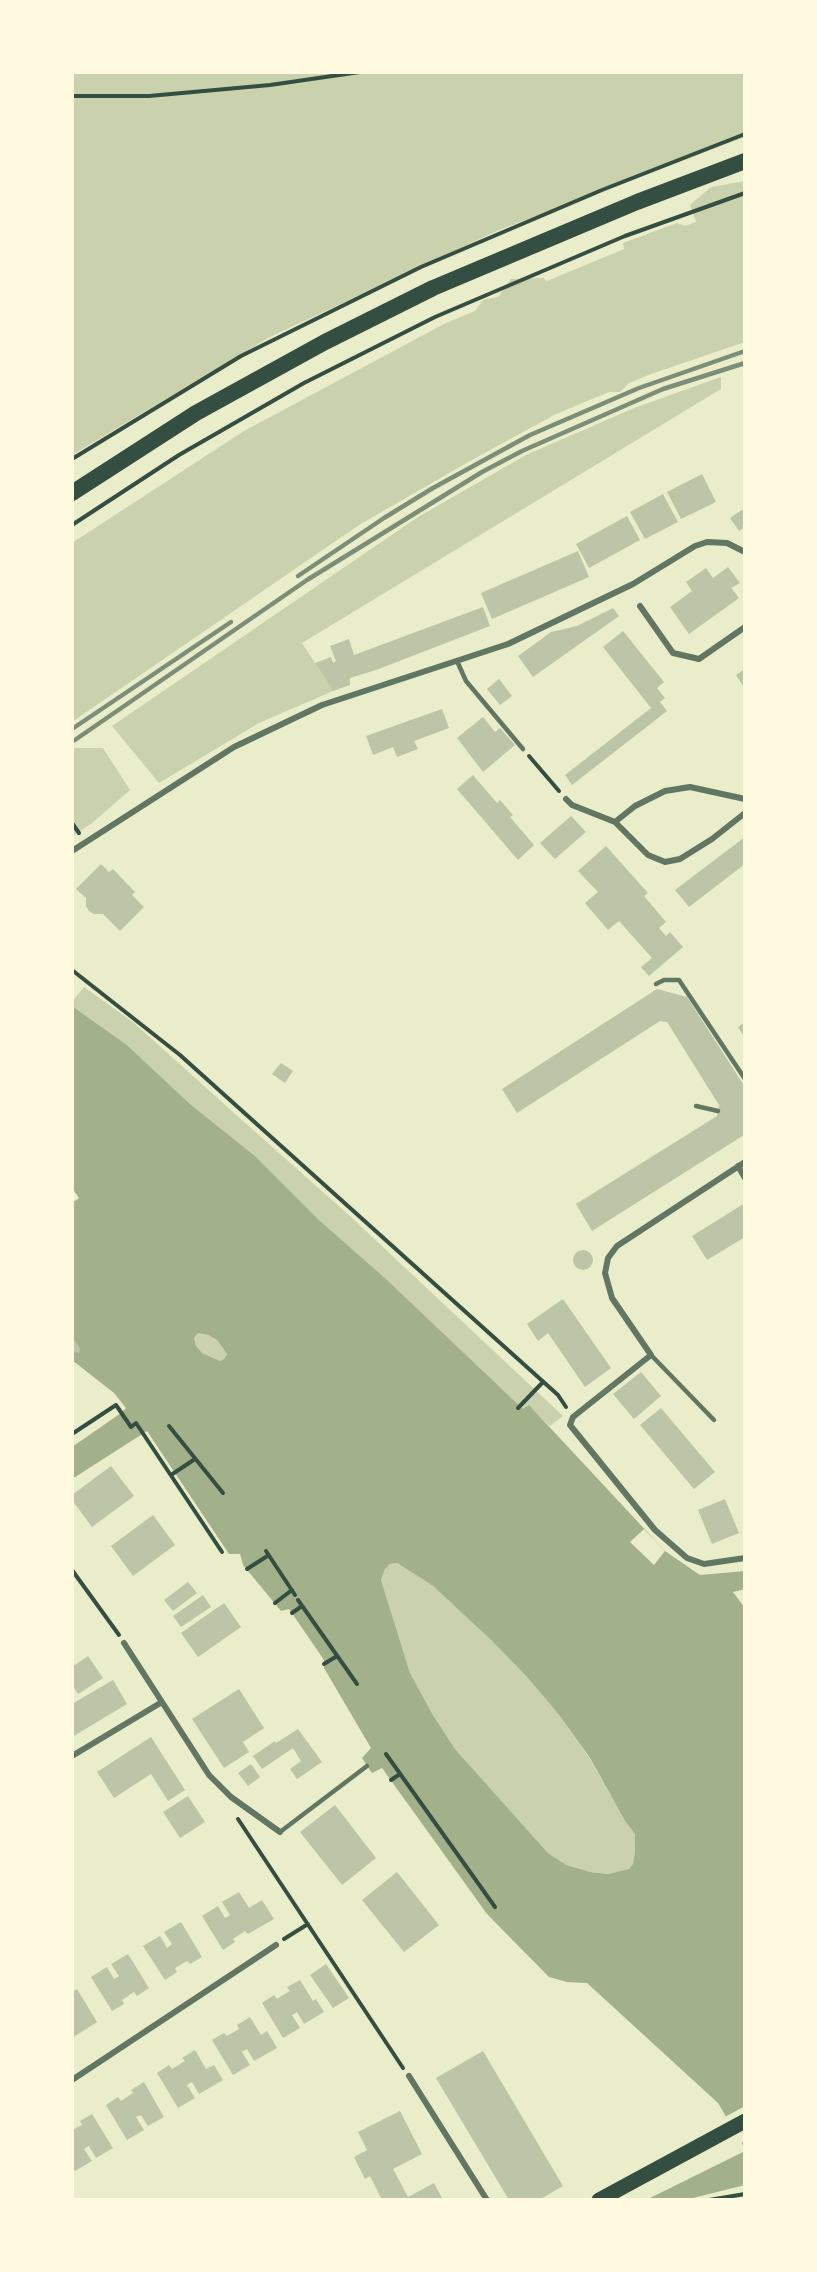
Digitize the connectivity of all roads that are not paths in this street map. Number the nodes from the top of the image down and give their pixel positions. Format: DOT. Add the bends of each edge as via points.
graph roads {
  1 [pos="745,161"];
  2 [pos="72,493"];
  3 [pos="745,552"];
  4 [pos="640,606"];
  5 [pos="745,627"];
  6 [pos="457,662"];
  7 [pos="523,749"];
  8 [pos="566,799"];
  9 [pos="745,799"];
  10 [pos="745,813"];
  11 [pos="615,822"];
  12 [pos="72,851"];
  13 [pos="656,984"];
  14 [pos="745,1079"];
  15 [pos="696,1106"];
  16 [pos="718,1111"];
  17 [pos="745,1162"];
  18 [pos="738,1166"];
  19 [pos="745,1178"];
  20 [pos="651,1355"];
  21 [pos="714,1420"];
  22 [pos="745,1558"];
  23 [pos="124,1643"];
  24 [pos="162,1702"];
  25 [pos="72,1756"];
  26 [pos="367,1766"];
  27 [pos="280,1832"];
  28 [pos="276,1945"];
  29 [pos="409,2076"];
  30 [pos="72,2080"];
  31 [pos="745,2121"];
  32 [pos="487,2200"];
  33 [pos="599,2200"];
  1 -- 2 [label="highway" via="433,288 324,342 196,413"];
  3 -- 6 [label="street" via="727,543 695,546 633,584 508,644"];
  4 -- 5 [label="street" via="673,653 699,659"];
  6 -- 7 [label="lane" via="466,681"];
  6 -- 12 [label="street" via="337,699 257,734"];
  8 -- 11 [label="street"];
  9 -- 11 [label="street" via="690,787 664,791"];
  10 -- 11 [label="street" via="680,859 665,862 648,855"];
  13 -- 14 [label="lane" via="679,980"];
  15 -- 16 [label="lane"];
  17 -- 18 [label="street"];
  18 -- 19 [label="street"];
  18 -- 20 [label="street" via="617,1246 608,1258 605,1273 612,1298"];
  20 -- 21 [label="lane"];
  20 -- 22 [label="street" via="573,1418 571,1429 668,1542 687,1558 698,1563"];
  23 -- 24 [label="street"];
  24 -- 25 [label="street"];
  24 -- 27 [label="street" via="209,1775 231,1797"];
  26 -- 27 [label="lane"];
  28 -- 30 [label="street"];
  29 -- 32 [label="street"];
  31 -- 33 [label="main road"];
}
